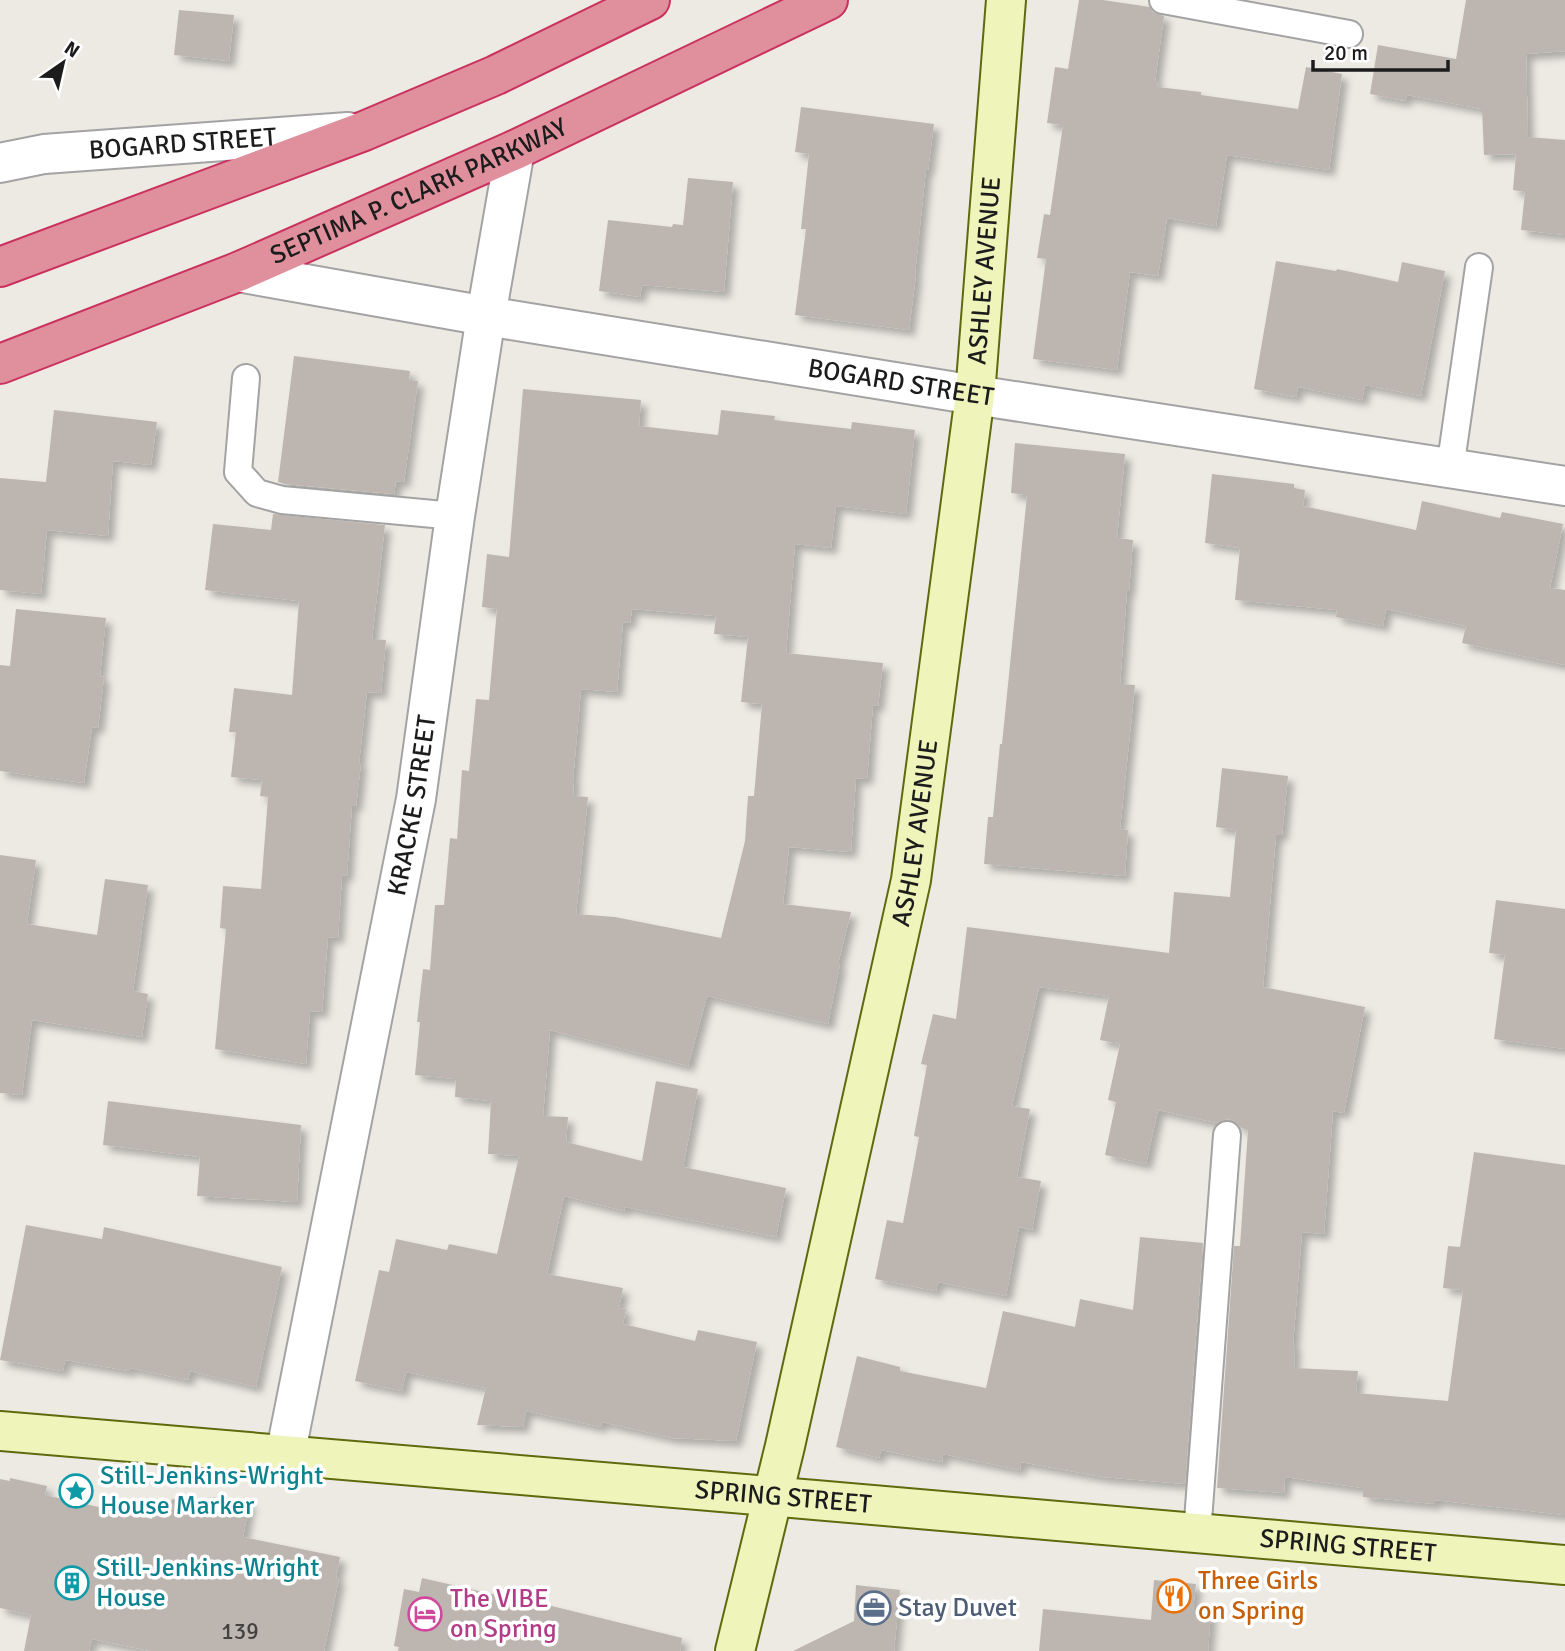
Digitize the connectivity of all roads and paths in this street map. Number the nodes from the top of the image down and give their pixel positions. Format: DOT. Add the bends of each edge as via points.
graph roads {
  1 [pos="650,0"];
  2 [pos="828,0"];
  3 [pos="1006,0"];
  4 [pos="1163,0"];
  5 [pos="1349,34"];
  6 [pos="364,131"];
  7 [pos="515,150"];
  8 [pos="0,163"];
  9 [pos="0,267"];
  10 [pos="1479,267"];
  11 [pos="238,272"];
  12 [pos="486,316"];
  13 [pos="0,364"];
  14 [pos="246,378"];
  15 [pos="975,395"];
  16 [pos="1450,470"];
  17 [pos="1565,486"];
  18 [pos="455,516"];
  19 [pos="1227,1135"];
  20 [pos="0,1431"];
  21 [pos="285,1456"];
  22 [pos="771,1496"];
  23 [pos="1197,1534"];
  24 [pos="1565,1565"];
  25 [pos="735,1651"];
  1 -- 6 [label="highway" via="496,75"];
  2 -- 7 [label="highway, SEPTIMA P. CLARK PARKWAY"];
  3 -- 15 [label="street, ASHLEY AVENUE"];
  4 -- 5 [label="lane"];
  6 -- 8 [label="street, BOGARD STREET" via="44,154"];
  6 -- 9 [label="highway"];
  7 -- 11 [label="highway, SEPTIMA P. CLARK PARKWAY"];
  7 -- 12 [label="street, KRACKE STREET"];
  10 -- 16 [label="lane"];
  11 -- 12 [label="street, BOGARD STREET"];
  11 -- 13 [label="highway, SEPTIMA P. CLARK PARKWAY"];
  12 -- 15 [label="street, BOGARD STREET"];
  12 -- 18 [label="street, KRACKE STREET"];
  14 -- 18 [label="lane" via="238,472 257,493 282,500"];
  15 -- 16 [label="street, BOGARD STREET"];
  15 -- 22 [label="street, ASHLEY AVENUE" via="911,880"];
  16 -- 17 [label="street, BOGARD STREET"];
  18 -- 21 [label="street, KRACKE STREET" via="416,799"];
  19 -- 23 [label="lane"];
  20 -- 21 [label="street, SPRING STREET"];
  21 -- 22 [label="street, SPRING STREET"];
  22 -- 23 [label="street, SPRING STREET"];
  22 -- 25 [label="street, ASHLEY AVENUE"];
  23 -- 24 [label="street, SPRING STREET"];
}
